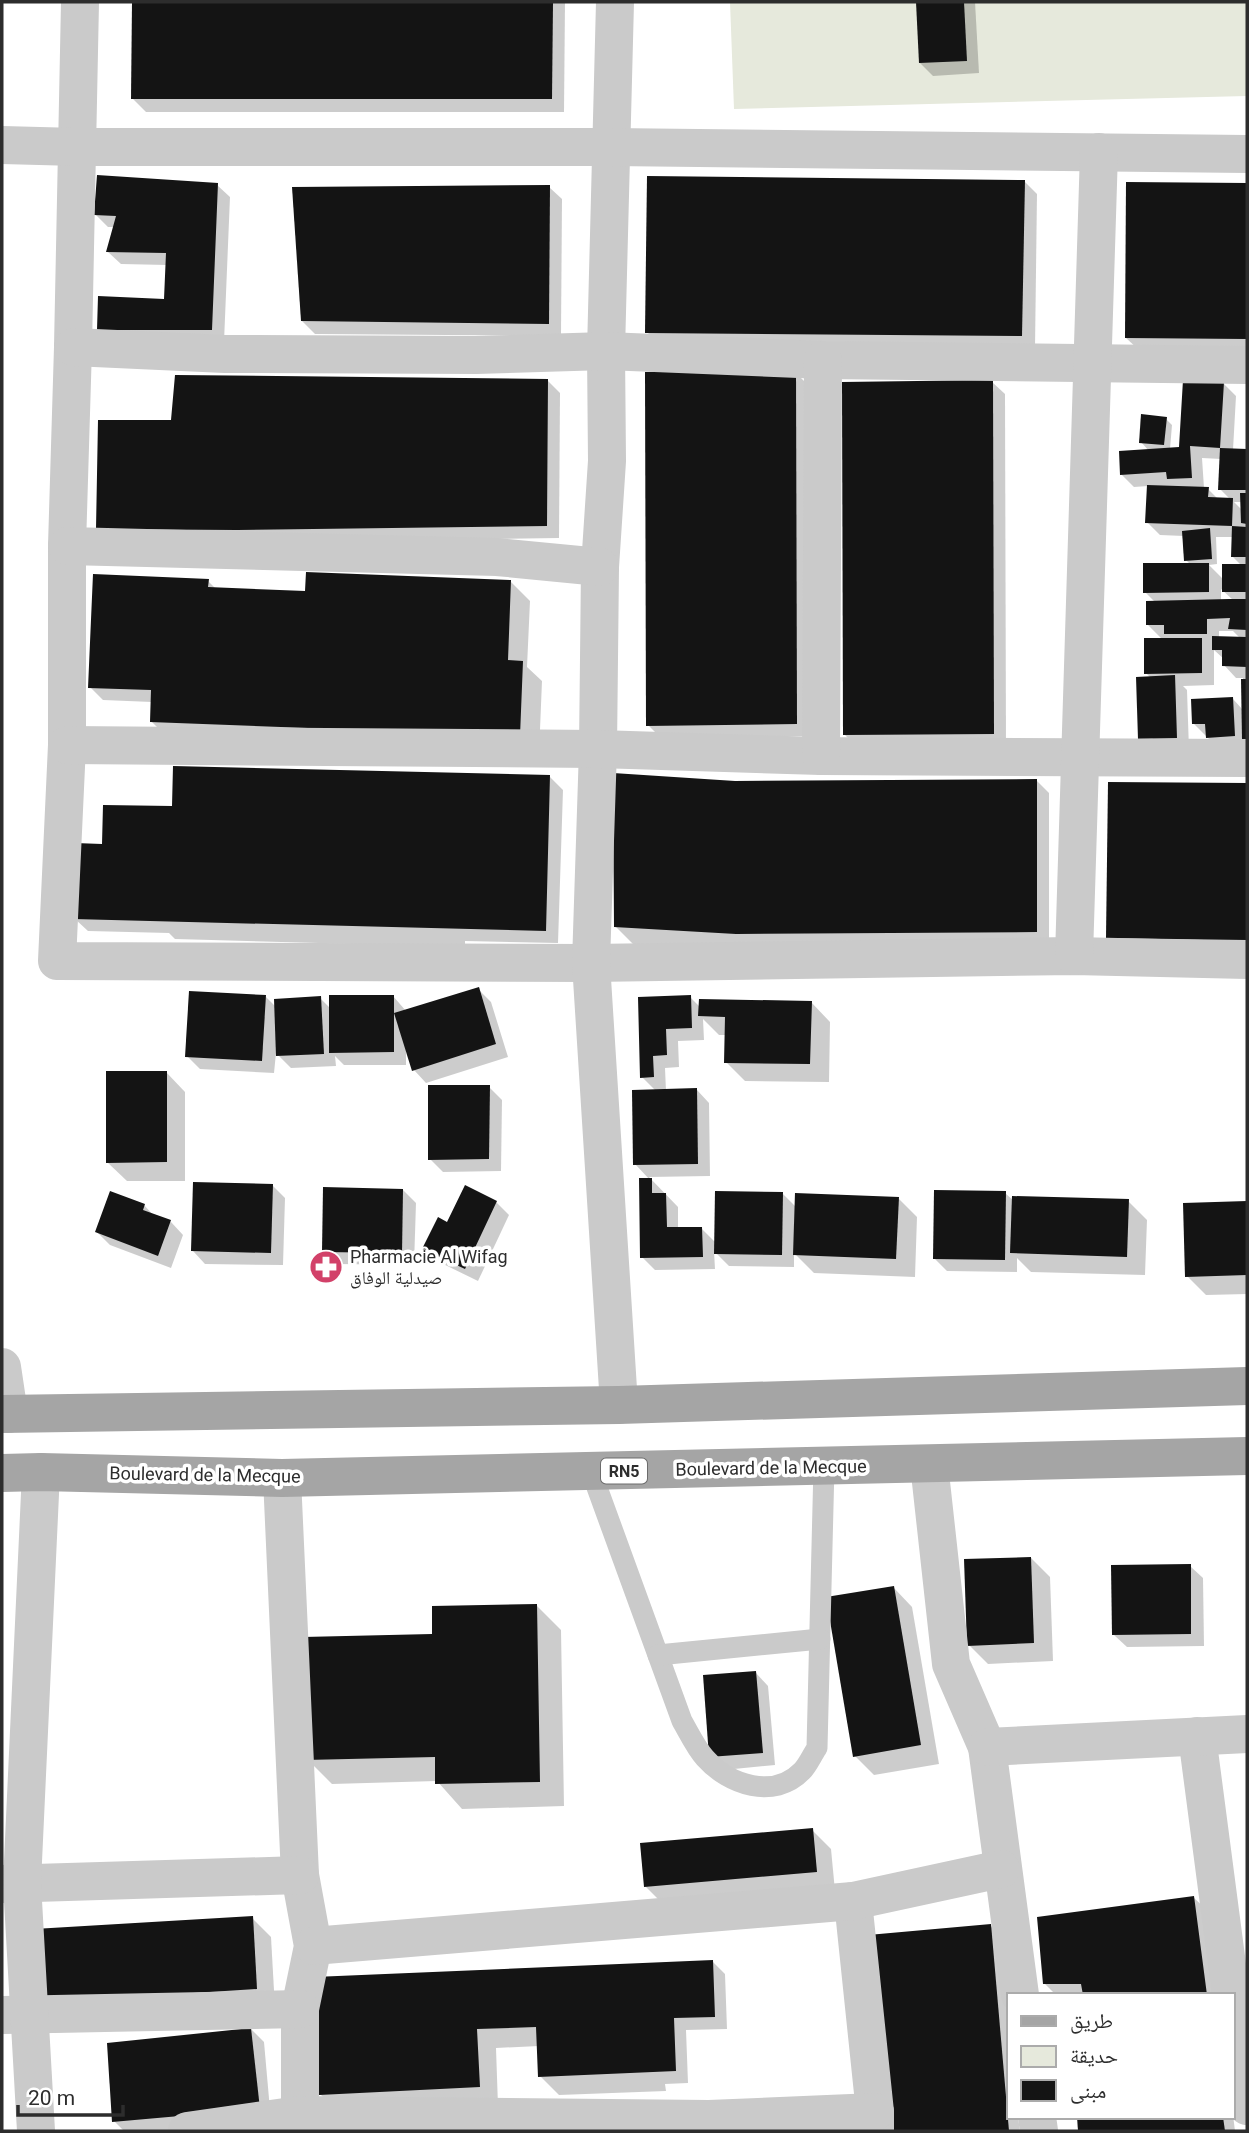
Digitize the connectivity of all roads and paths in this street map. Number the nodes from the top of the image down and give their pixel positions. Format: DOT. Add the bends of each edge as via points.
graph roads {
  1 [pos="79,2"];
  2 [pos="615,2"];
  3 [pos="2,145"];
  4 [pos="77,147"];
  5 [pos="611,147"];
  6 [pos="1099,152"];
  7 [pos="1247,154"];
  8 [pos="73,347"];
  9 [pos="606,351"];
  10 [pos="823,360"];
  11 [pos="1093,362"];
  12 [pos="1247,365"];
  13 [pos="67,546"];
  14 [pos="600,567"];
  15 [pos="66,745"];
  16 [pos="598,749"];
  17 [pos="821,756"];
  18 [pos="1080,756"];
  19 [pos="1247,758"];
  20 [pos="1074,956"];
  21 [pos="1247,960"];
  22 [pos="591,963"];
  23 [pos="2,1367"];
  24 [pos="1247,1386"];
  25 [pos="619,1405"];
  26 [pos="5,1414"];
  27 [pos="1247,1456"];
  28 [pos="929,1464"];
  29 [pos="824,1466"];
  30 [pos="591,1471"];
  31 [pos="41,1472"];
  32 [pos="2,1473"];
  33 [pos="282,1478"];
  34 [pos="820,1639"];
  35 [pos="658,1655"];
  36 [pos="1247,1734"];
  37 [pos="1197,1736"];
  38 [pos="987,1748"];
  39 [pos="1001,1870"];
  40 [pos="300,1875"];
  41 [pos="12,1883"];
  42 [pos="853,1901"];
  43 [pos="313,1947"];
  44 [pos="1020,1993"];
  45 [pos="1231,1993"];
  46 [pos="300,2009"];
  47 [pos="15,2015"];
  48 [pos="1239,2034"];
  49 [pos="1247,2106"];
  50 [pos="874,2122"];
  51 [pos="300,2123"];
  52 [pos="710,2125"];
  53 [pos="36,2131"];
  54 [pos="187,2131"];
  1 -- 4 [label="street"];
  2 -- 5 [label="street"];
  3 -- 4 [label="street"];
  4 -- 5 [label="street"];
  4 -- 8 [label="street"];
  5 -- 6 [label="street"];
  5 -- 9 [label="street"];
  6 -- 7 [label="street"];
  6 -- 11 [label="street"];
  8 -- 9 [label="street" via="277,355"];
  8 -- 13 [label="street"];
  9 -- 10 [label="street"];
  9 -- 14 [label="street" via="607,461"];
  10 -- 11 [label="street"];
  10 -- 17 [label="street"];
  11 -- 12 [label="street"];
  11 -- 18 [label="street"];
  13 -- 14 [label="street" via="497,557"];
  13 -- 15 [label="street"];
  14 -- 16 [label="street"];
  15 -- 16 [label="street"];
  15 -- 22 [label="street" via="57,961"];
  16 -- 17 [label="street"];
  16 -- 22 [label="street"];
  17 -- 18 [label="street"];
  18 -- 19 [label="street"];
  18 -- 20 [label="street"];
  20 -- 21 [label="street"];
  20 -- 22 [label="street"];
  22 -- 25 [label="street"];
  23 -- 26 [label="street"];
  24 -- 25 [label="main road"];
  25 -- 26 [label="main road"];
  27 -- 28 [label="main road, Boulevard de la Mecque / RN5"];
  28 -- 29 [label="main road, Boulevard de la Mecque / RN5"];
  28 -- 38 [label="street" via="951,1664"];
  29 -- 30 [label="main road, Boulevard de la Mecque / RN5"];
  29 -- 34 [label="lane"];
  30 -- 33 [label="main road, Boulevard de la Mecque / RN5"];
  30 -- 35 [label="lane"];
  31 -- 32 [label="main road, Boulevard de la Mecque / RN5"];
  31 -- 33 [label="main road, Boulevard de la Mecque / RN5"];
  31 -- 41 [label="street"];
  33 -- 40 [label="street"];
  34 -- 35 [label="lane"];
  34 -- 35 [label="lane" via="817,1748 802,1771 784,1783 761,1788 732,1780 705,1758 682,1721"];
  36 -- 37 [label="street"];
  37 -- 38 [label="street"];
  37 -- 45 [label="street"];
  38 -- 39 [label="street"];
  39 -- 42 [label="street"];
  39 -- 44 [label="street"];
  40 -- 41 [label="street"];
  40 -- 43 [label="street"];
  41 -- 47 [label="street"];
  42 -- 43 [label="street"];
  42 -- 50 [label="street"];
  43 -- 46 [label="street"];
  46 -- 47 [label="street"];
  46 -- 51 [label="street"];
  47 -- 53 [label="street"];
  48 -- 49 [label="street"];
  50 -- 52 [label="street"];
  51 -- 52 [label="street"];
  51 -- 54 [label="street"];
}
